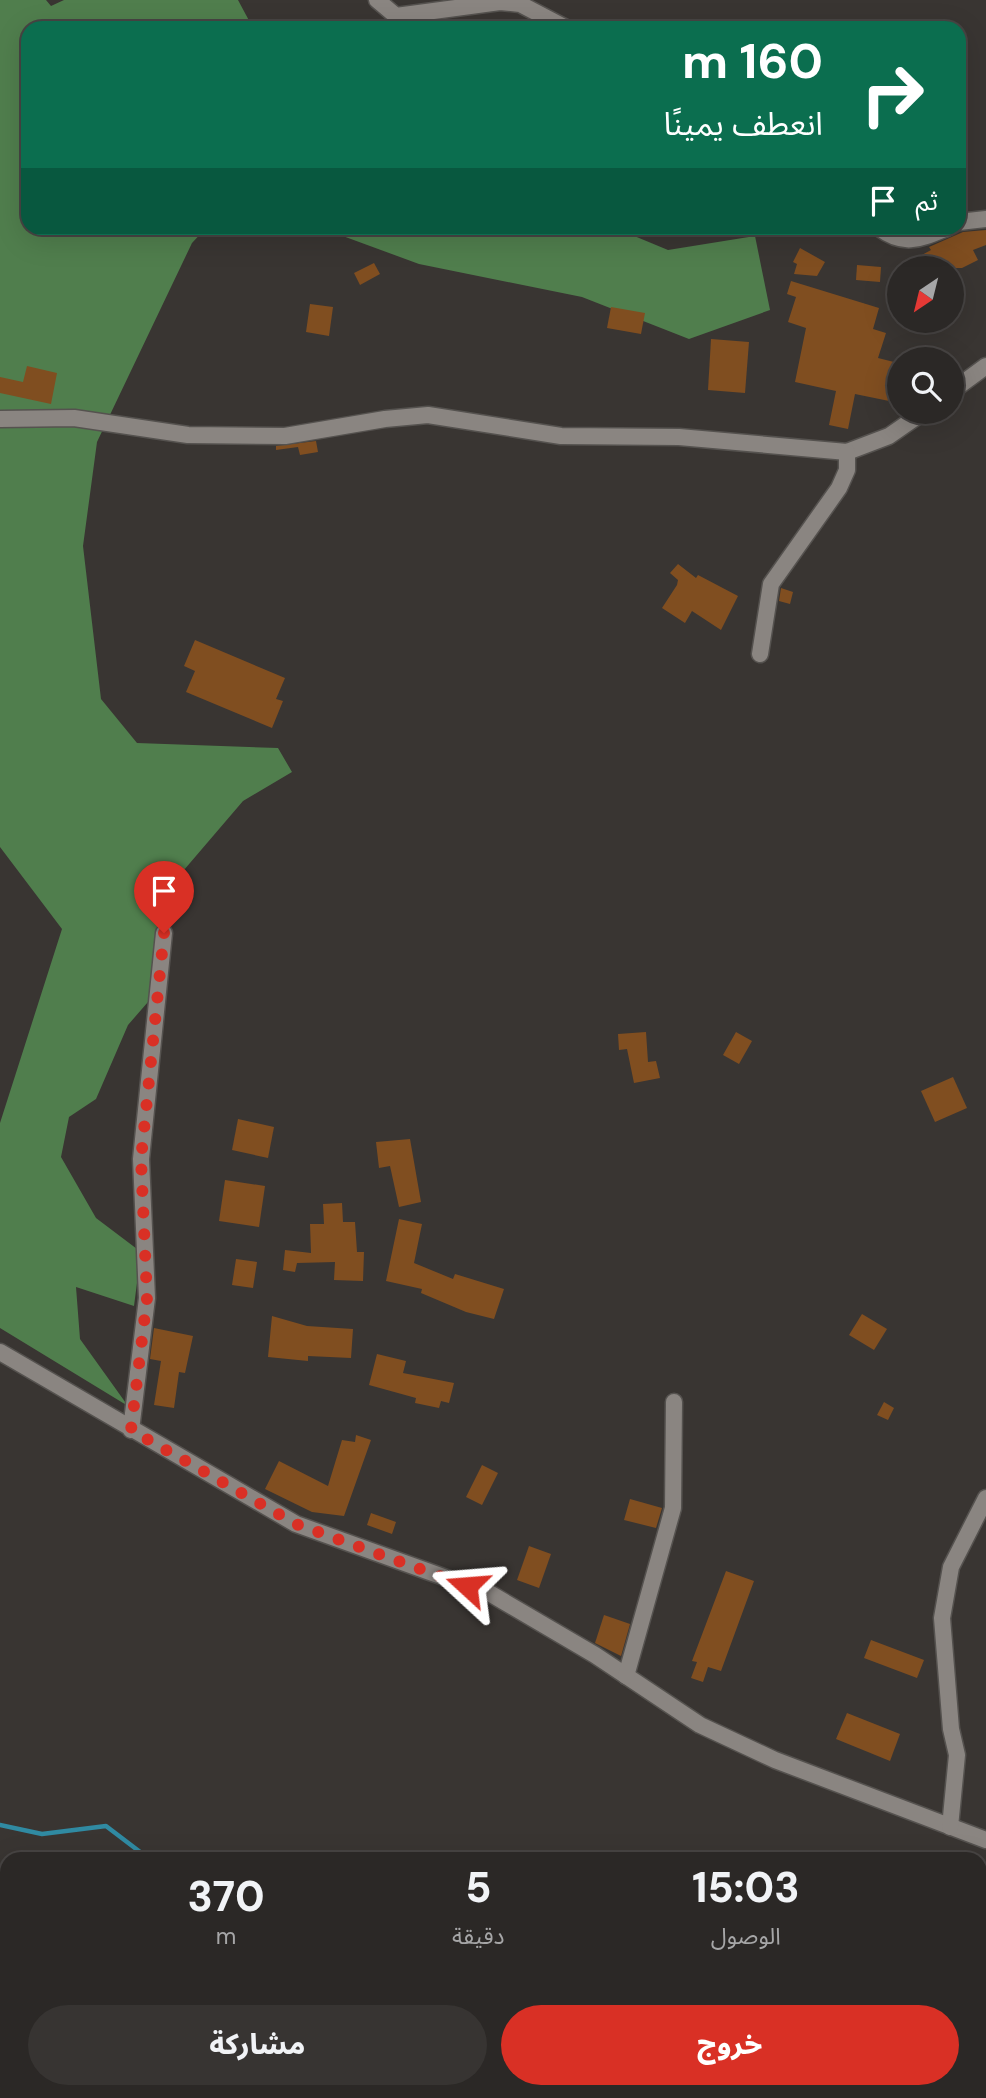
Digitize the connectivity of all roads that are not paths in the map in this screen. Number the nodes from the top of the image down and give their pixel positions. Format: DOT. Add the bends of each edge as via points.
graph roads {
  1 [pos="377,0"];
  2 [pos="553,21"];
  3 [pos="986,219"];
  4 [pos="966,221"];
  5 [pos="889,235"];
  6 [pos="926,235"];
  7 [pos="986,366"];
  8 [pos="964,382"];
  9 [pos="0,419"];
  10 [pos="906,424"];
  11 [pos="848,452"];
  12 [pos="760,654"];
  13 [pos="164,933"];
  14 [pos="0,1352"];
  15 [pos="674,1402"];
  16 [pos="131,1430"];
  17 [pos="986,1498"];
  18 [pos="626,1676"];
  19 [pos="950,1827"];
  20 [pos="986,1840"];
  1 -- 2 [label="street" via="396,16 500,2 520,4"];
  3 -- 4 [label="street"];
  5 -- 6 [label="street" via="906,242"];
  7 -- 8 [label="street"];
  9 -- 11 [label="street" via="74,418 188,435 285,436 428,415 561,436 680,437"];
  10 -- 11 [label="street"];
  11 -- 12 [label="street" via="839,488 771,584"];
  13 -- 16 [label="street" via="141,1159 147,1298"];
  14 -- 16 [label="street"];
  15 -- 18 [label="street" via="673,1508"];
  16 -- 18 [label="street" via="296,1524 491,1594"];
  17 -- 19 [label="street" via="951,1567 942,1618 957,1755"];
  18 -- 19 [label="street" via="725,1737"];
  19 -- 20 [label="street"];
}
